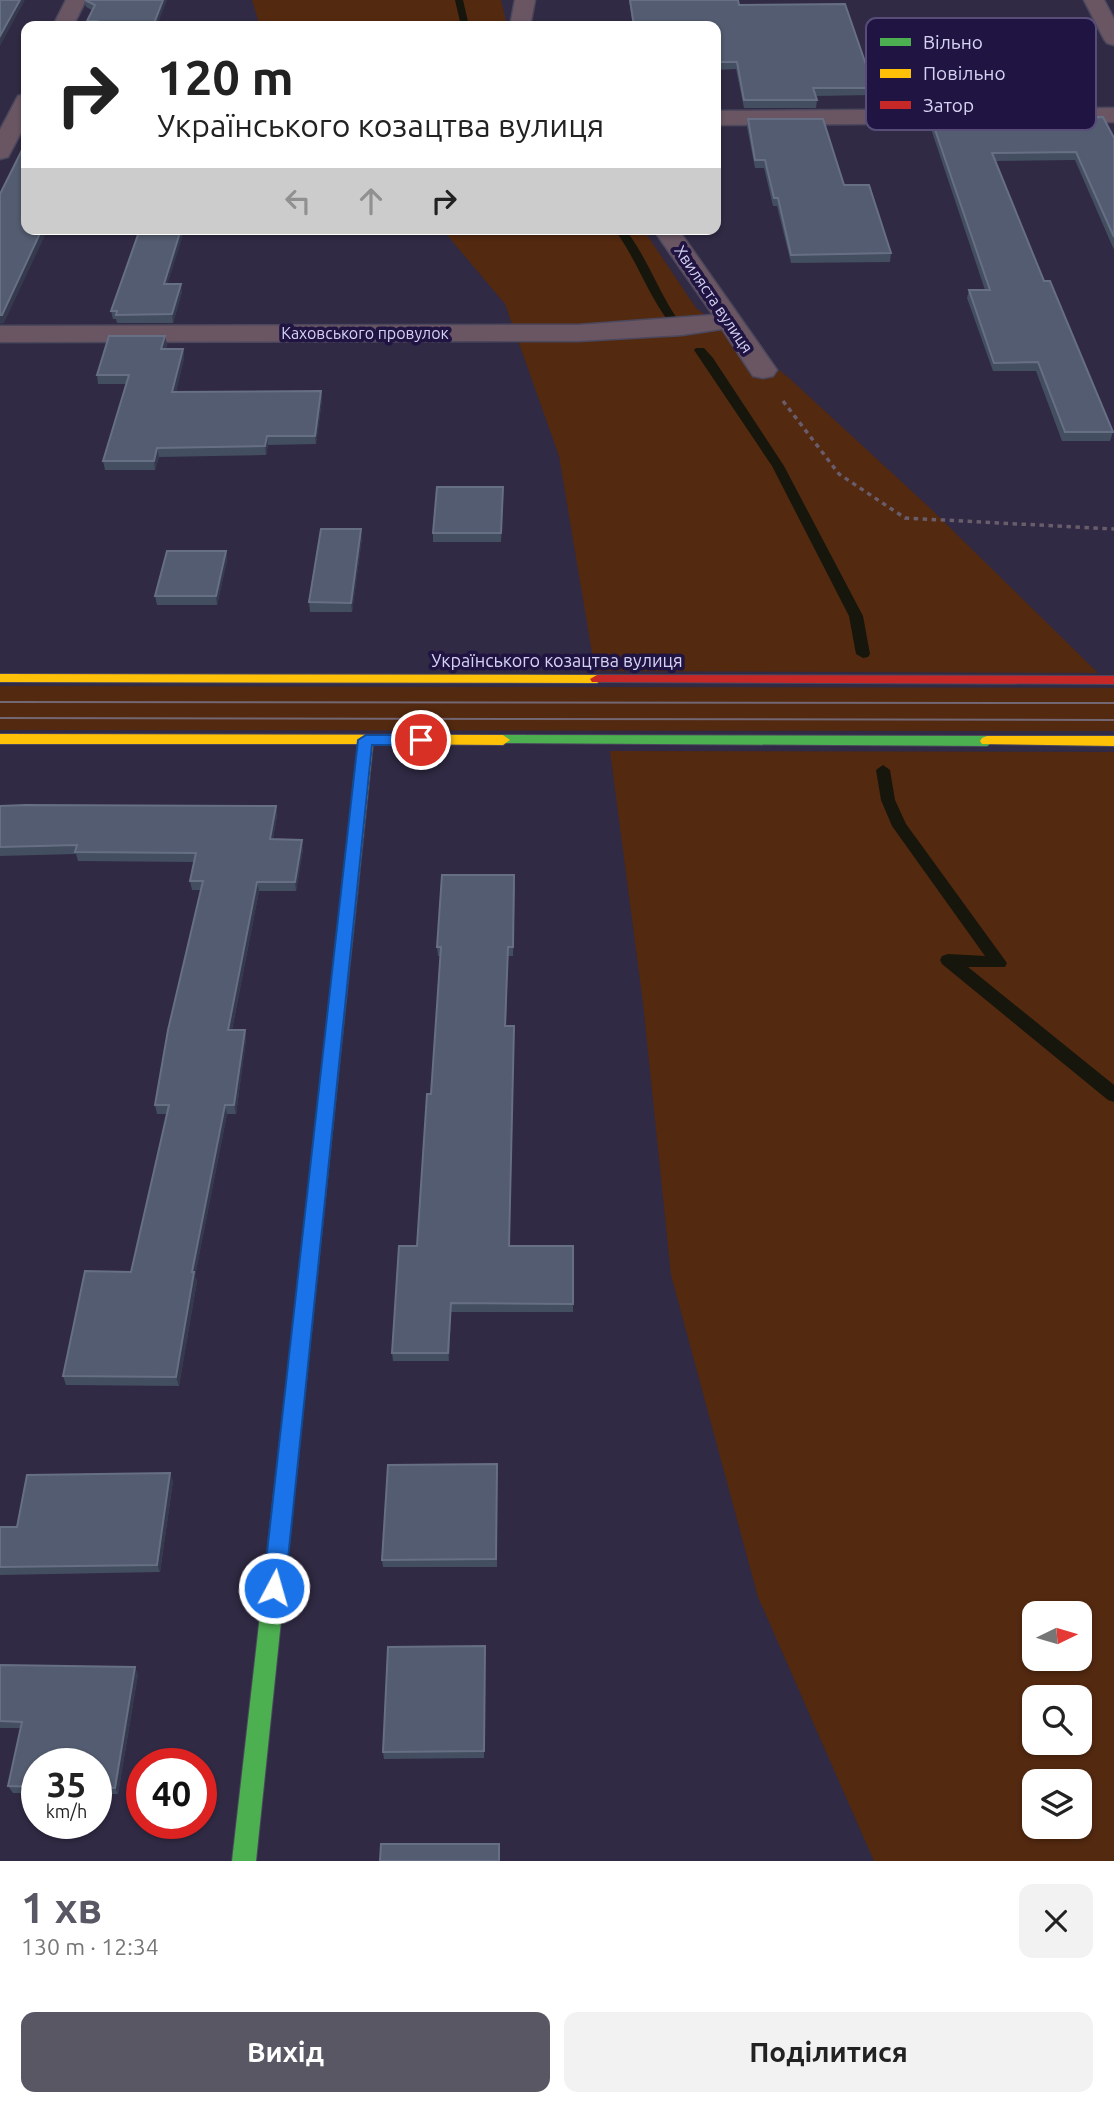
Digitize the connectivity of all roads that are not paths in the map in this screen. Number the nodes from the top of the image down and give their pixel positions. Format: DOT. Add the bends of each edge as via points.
graph roads {
  1 [pos="76,0"];
  2 [pos="525,0"];
  3 [pos="1094,0"];
  4 [pos="66,21"];
  5 [pos="521,21"];
  6 [pos="1114,39"];
  7 [pos="0,101"];
  8 [pos="21,101"];
  9 [pos="21,111"];
  10 [pos="1096,115"];
  11 [pos="1114,115"];
  12 [pos="866,117"];
  13 [pos="721,118"];
  14 [pos="0,152"];
  15 [pos="669,235"];
  16 [pos="730,320"];
  17 [pos="0,334"];
  18 [pos="762,370"];
  19 [pos="0,678"];
  20 [pos="1114,680"];
  21 [pos="0,739"];
  22 [pos="366,740"];
  23 [pos="1114,741"];
  24 [pos="244,1861"];
  1 -- 4 [label="street"];
  2 -- 5 [label="street"];
  3 -- 6 [label="street"];
  7 -- 8 [label="street"];
  9 -- 14 [label="street"];
  10 -- 11 [label="street"];
  12 -- 13 [label="street"];
  15 -- 16 [label="street, Хвиляста вулиця"];
  16 -- 17 [label="street, Каховського провулок" via="578,333"];
  16 -- 18 [label="street, Хвиляста вулиця"];
  19 -- 20 [label="street, Українського козацтва вулиця"];
  21 -- 22 [label="street"];
  22 -- 23 [label="street"];
  22 -- 24 [label="street"];
}
